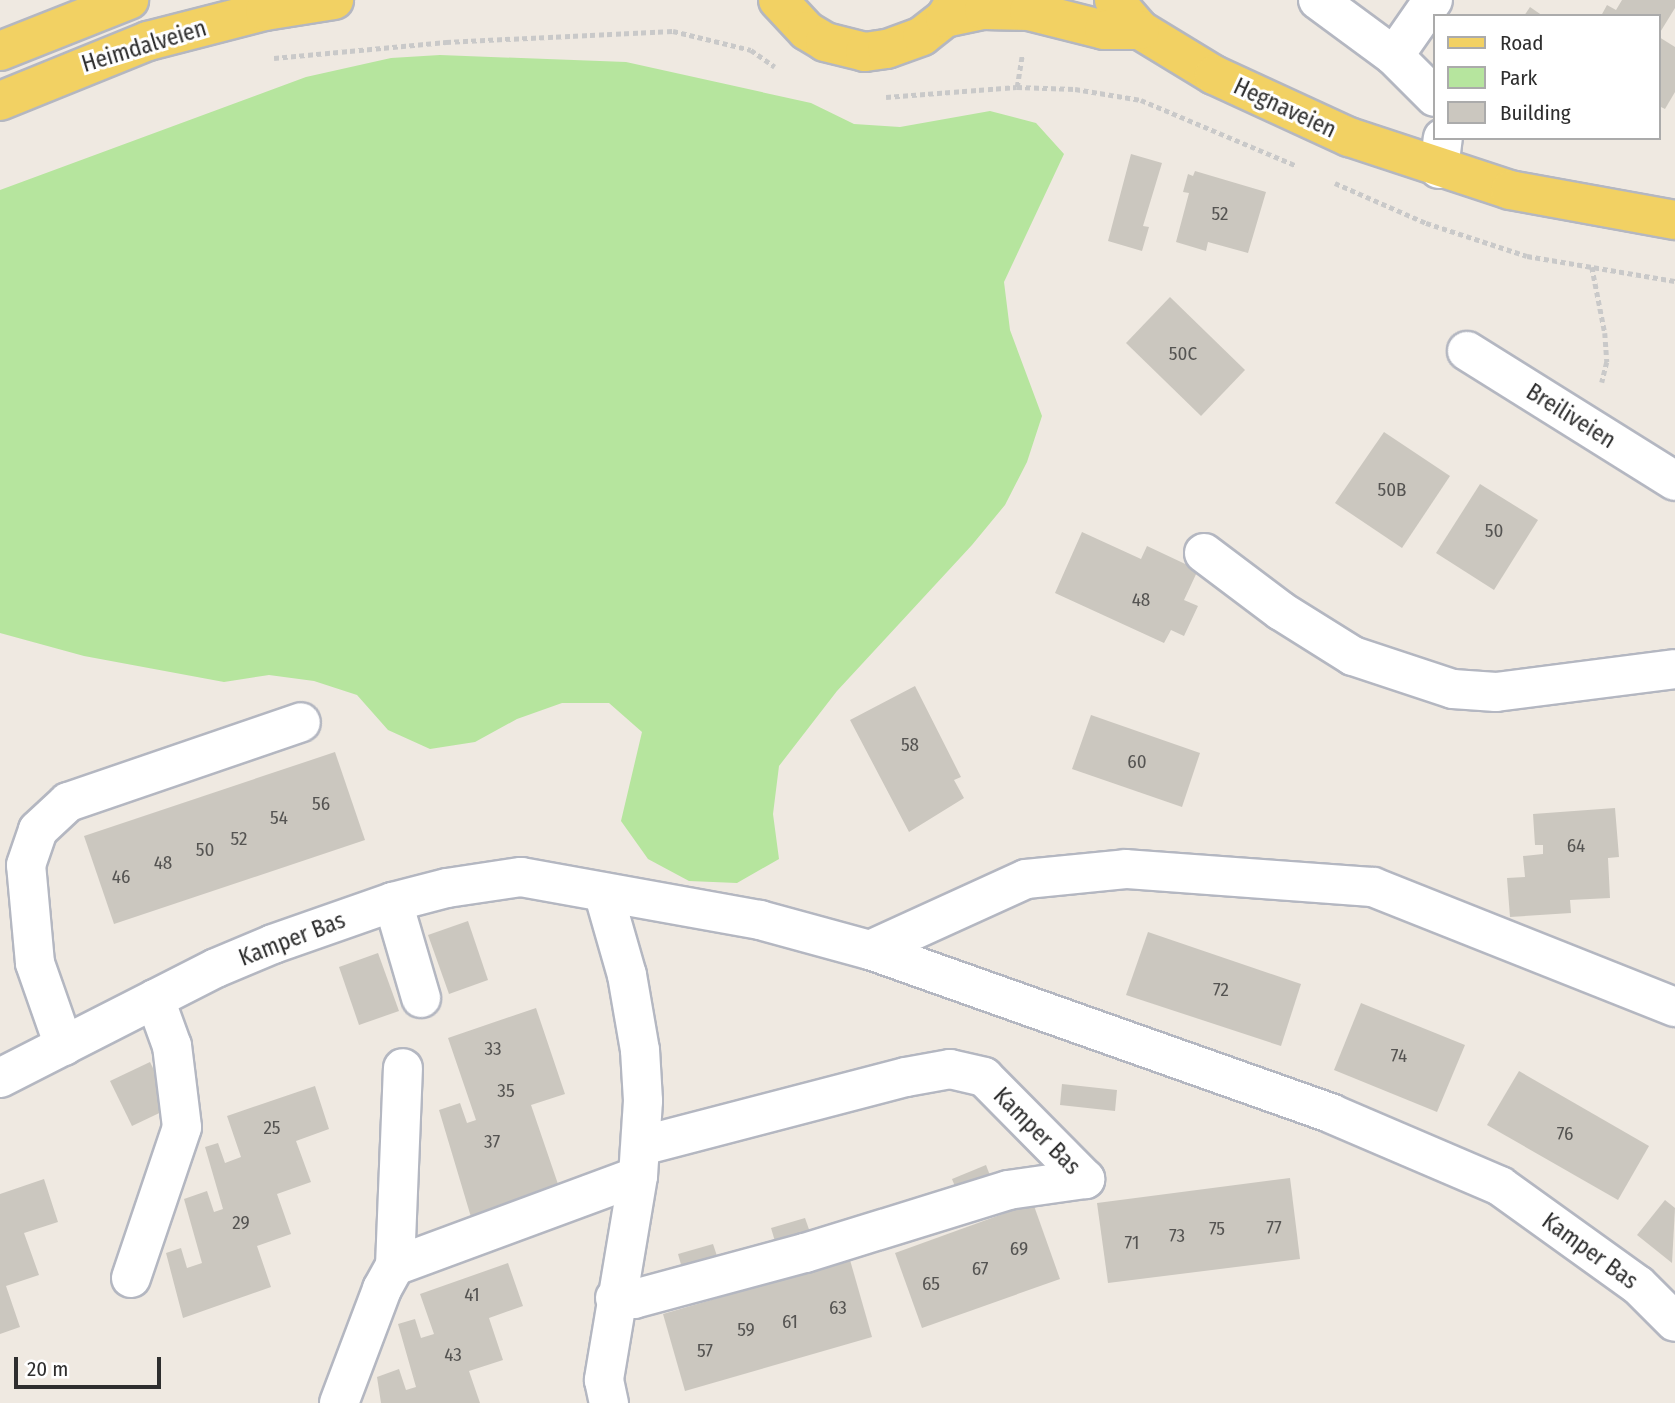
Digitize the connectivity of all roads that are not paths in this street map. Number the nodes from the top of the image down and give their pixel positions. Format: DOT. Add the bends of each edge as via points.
graph roads {
  1 [pos="129,0"];
  2 [pos="334,0"];
  3 [pos="1114,0"];
  4 [pos="1318,0"];
  5 [pos="1433,0"];
  6 [pos="774,4"];
  7 [pos="951,9"];
  8 [pos="1140,30"];
  9 [pos="0,51"];
  10 [pos="1394,56"];
  11 [pos="1434,96"];
  12 [pos="0,101"];
  13 [pos="1441,154"];
  14 [pos="1675,220"];
  15 [pos="1467,351"];
  16 [pos="1675,481"];
  17 [pos="1204,553"];
  18 [pos="1675,668"];
  19 [pos="301,722"];
  20 [pos="604,895"];
  21 [pos="393,902"];
  22 [pos="870,950"];
  23 [pos="421,998"];
  24 [pos="155,999"];
  25 [pos="1675,1007"];
  26 [pos="64,1046"];
  27 [pos="403,1068"];
  28 [pos="0,1078"];
  29 [pos="639,1161"];
  30 [pos="396,1266"];
  31 [pos="131,1278"];
  32 [pos="615,1298"];
  33 [pos="1675,1322"];
  34 [pos="339,1403"];
  35 [pos="609,1403"];
  1 -- 9 [label="main road, Heimdalveien"];
  2 -- 12 [label="main road, Heimdalveien" via="265,11 148,41"];
  3 -- 8 [label="main road, Hegnaveien"];
  4 -- 10 [label="street"];
  5 -- 10 [label="street"];
  6 -- 7 [label="main road" via="825,43 865,51 908,43"];
  7 -- 8 [label="main road" via="1030,11 1104,30"];
  8 -- 13 [label="main road, Hegnaveien" via="1214,75 1279,107"];
  10 -- 11 [label="street"];
  13 -- 14 [label="main road, Hegnaveien" via="1510,190"];
  15 -- 16 [label="street, Breiliveien"];
  17 -- 18 [label="street" via="1281,611 1353,656 1453,689 1496,692"];
  19 -- 26 [label="street" via="68,802 38,830 26,865 35,963"];
  20 -- 21 [label="street, Kamper Bas" via="521,877"];
  20 -- 22 [label="street, Kamper Bas" via="760,920"];
  20 -- 29 [label="street" via="627,975 640,1050"];
  21 -- 23 [label="street"];
  21 -- 24 [label="street, Kamper Bas" via="274,944"];
  22 -- 25 [label="street" via="1026,879 1126,869 1373,887"];
  22 -- 33 [label="street, Kamper Bas" via="1332,1114 1500,1186 1638,1284"];
  24 -- 26 [label="street, Kamper Bas"];
  24 -- 31 [label="street" via="172,1046 182,1127"];
  26 -- 28 [label="street, Kamper Bas"];
  27 -- 30 [label="street"];
  29 -- 30 [label="street, Kamper Bas"];
  29 -- 32 [label="street"];
  29 -- 32 [label="street, Kamper Bas" via="906,1077 950,1069 984,1077 1085,1179 1008,1190 806,1253 634,1299"];
  30 -- 34 [label="street" via="382,1289"];
  32 -- 35 [label="street" via="604,1380"];
}
